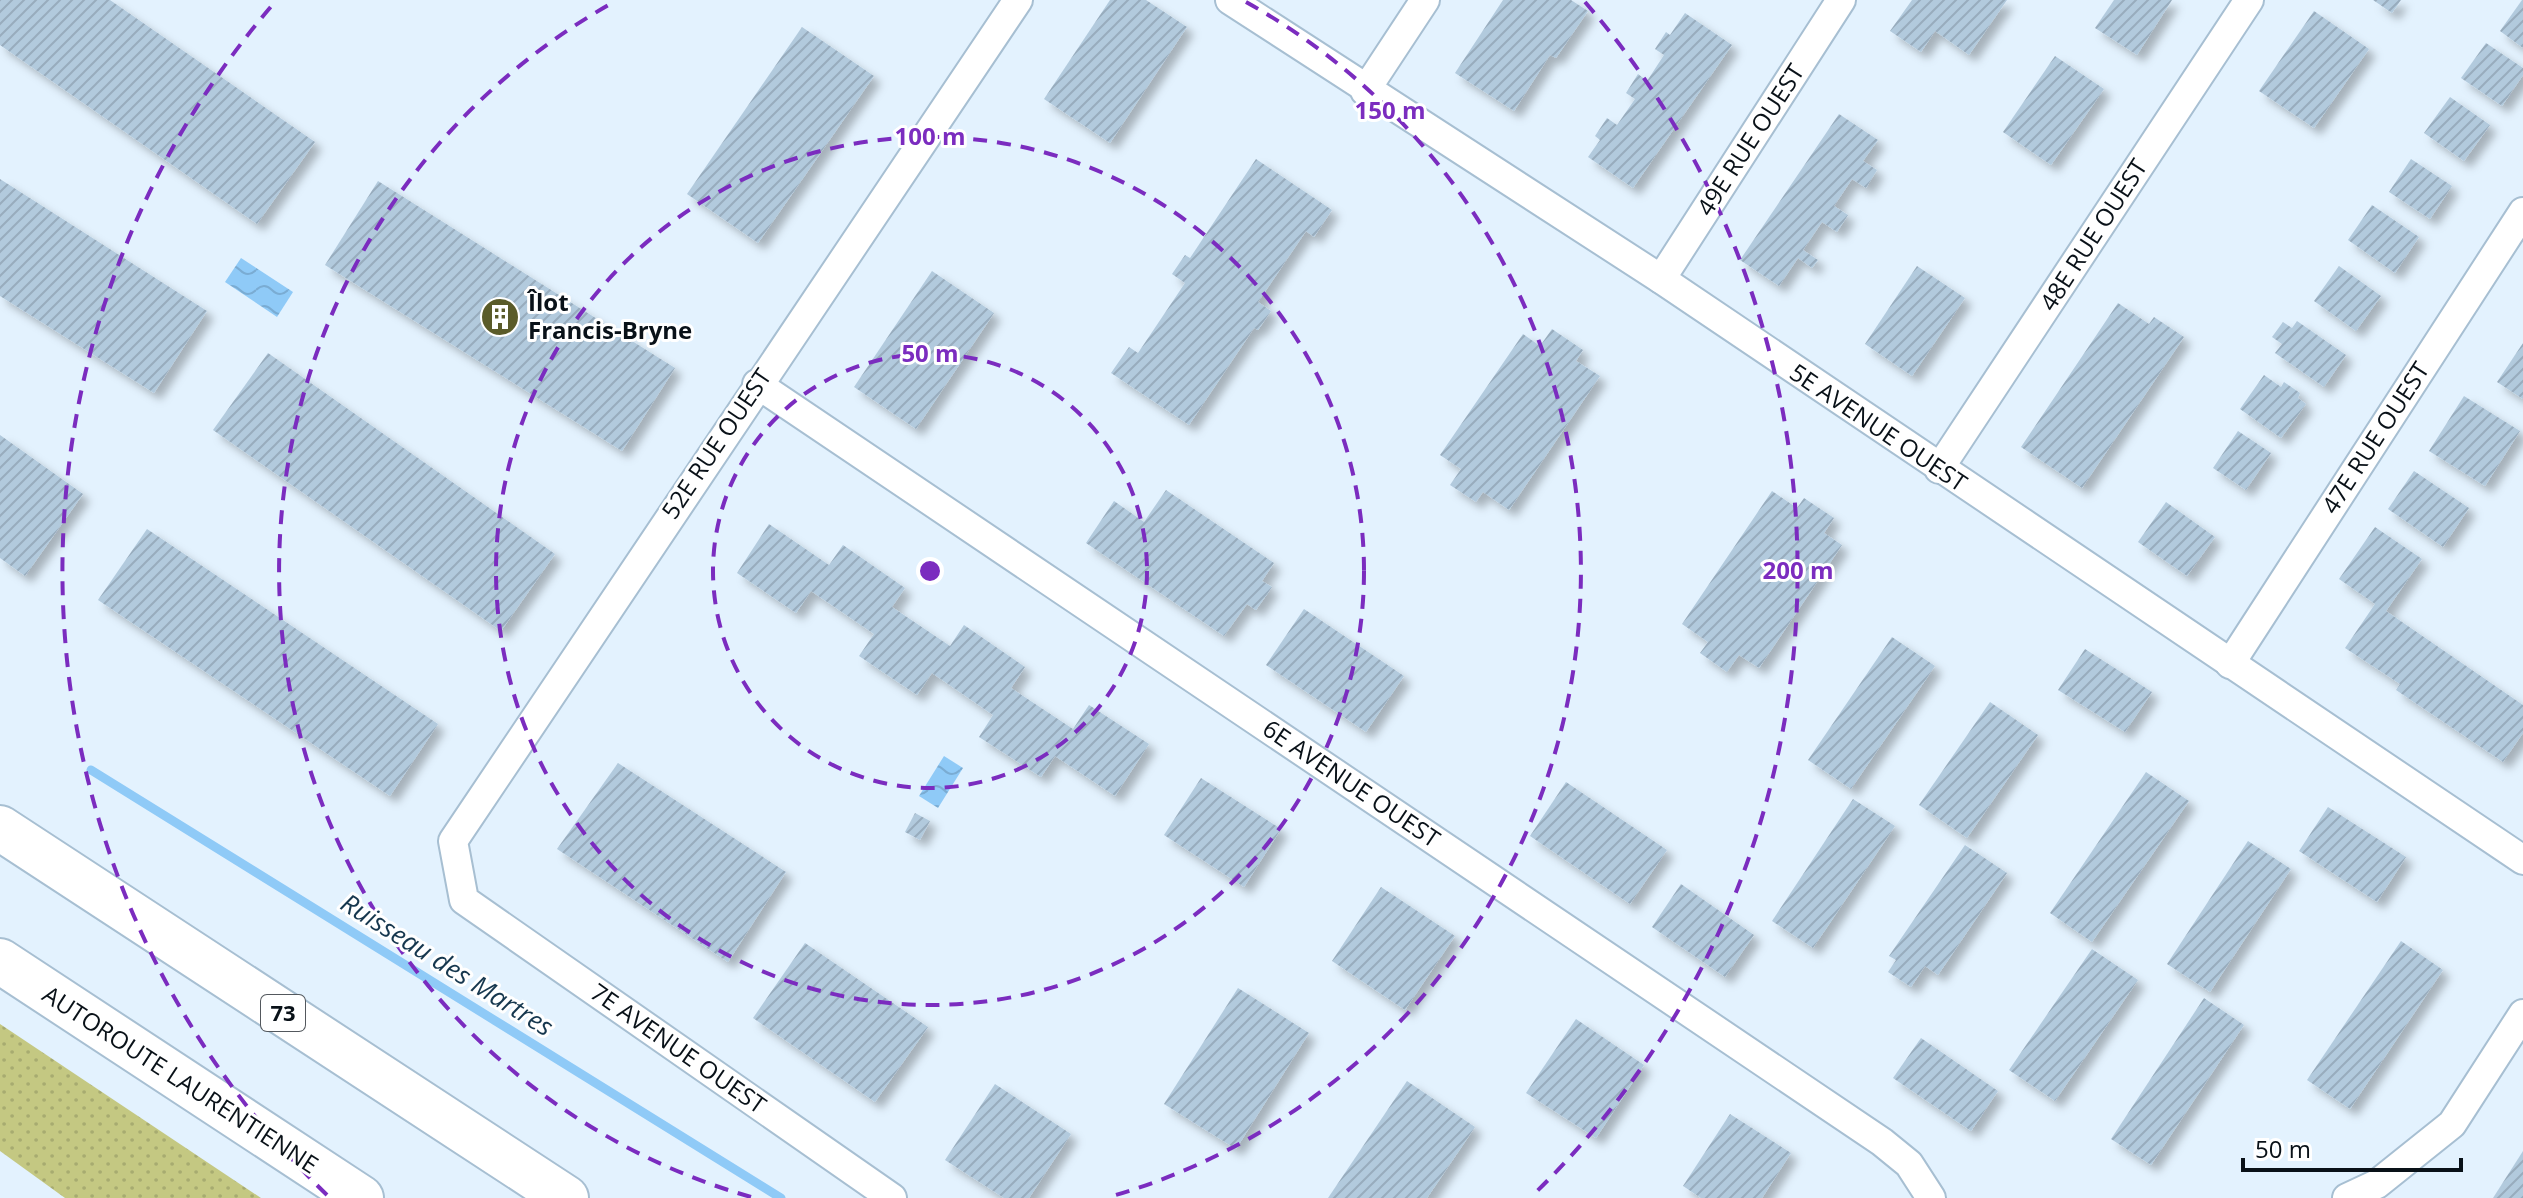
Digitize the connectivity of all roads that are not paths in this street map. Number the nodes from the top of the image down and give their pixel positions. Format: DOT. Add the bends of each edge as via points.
graph roads {
  1 [pos="1018,0"];
  2 [pos="1230,0"];
  3 [pos="1425,0"];
  4 [pos="1841,0"];
  5 [pos="2249,0"];
  6 [pos="1365,91"];
  7 [pos="2523,212"];
  8 [pos="1661,279"];
  9 [pos="757,384"];
  10 [pos="1939,469"];
  11 [pos="2230,664"];
  12 [pos="0,828"];
  13 [pos="2523,860"];
  14 [pos="464,900"];
  15 [pos="0,961"];
  16 [pos="2523,1014"];
  17 [pos="361,1198"];
  18 [pos="566,1198"];
  19 [pos="892,1198"];
  20 [pos="1931,1198"];
  21 [pos="2347,1198"];
  1 -- 9 [label="street, 52E RUE OUEST"];
  2 -- 6 [label="street, 5E AVENUE OUEST"];
  3 -- 6 [label="street"];
  4 -- 8 [label="street, 49E RUE OUEST"];
  5 -- 10 [label="street, 48E RUE OUEST"];
  6 -- 8 [label="street, 5E AVENUE OUEST"];
  7 -- 11 [label="street, 47E RUE OUEST"];
  8 -- 10 [label="street, 5E AVENUE OUEST"];
  9 -- 14 [label="street, 52E RUE OUEST" via="453,841"];
  9 -- 20 [label="street, 6E AVENUE OUEST" via="1882,1142 1909,1164"];
  10 -- 11 [label="street, 5E AVENUE OUEST"];
  11 -- 13 [label="street, 5E AVENUE OUEST"];
  12 -- 18 [label="highway, 73"];
  14 -- 19 [label="street, 7E AVENUE OUEST"];
  15 -- 17 [label="highway, AUTOROUTE LAURENTIENNE"];
  16 -- 21 [label="street" via="2452,1124 2377,1184"];
}
